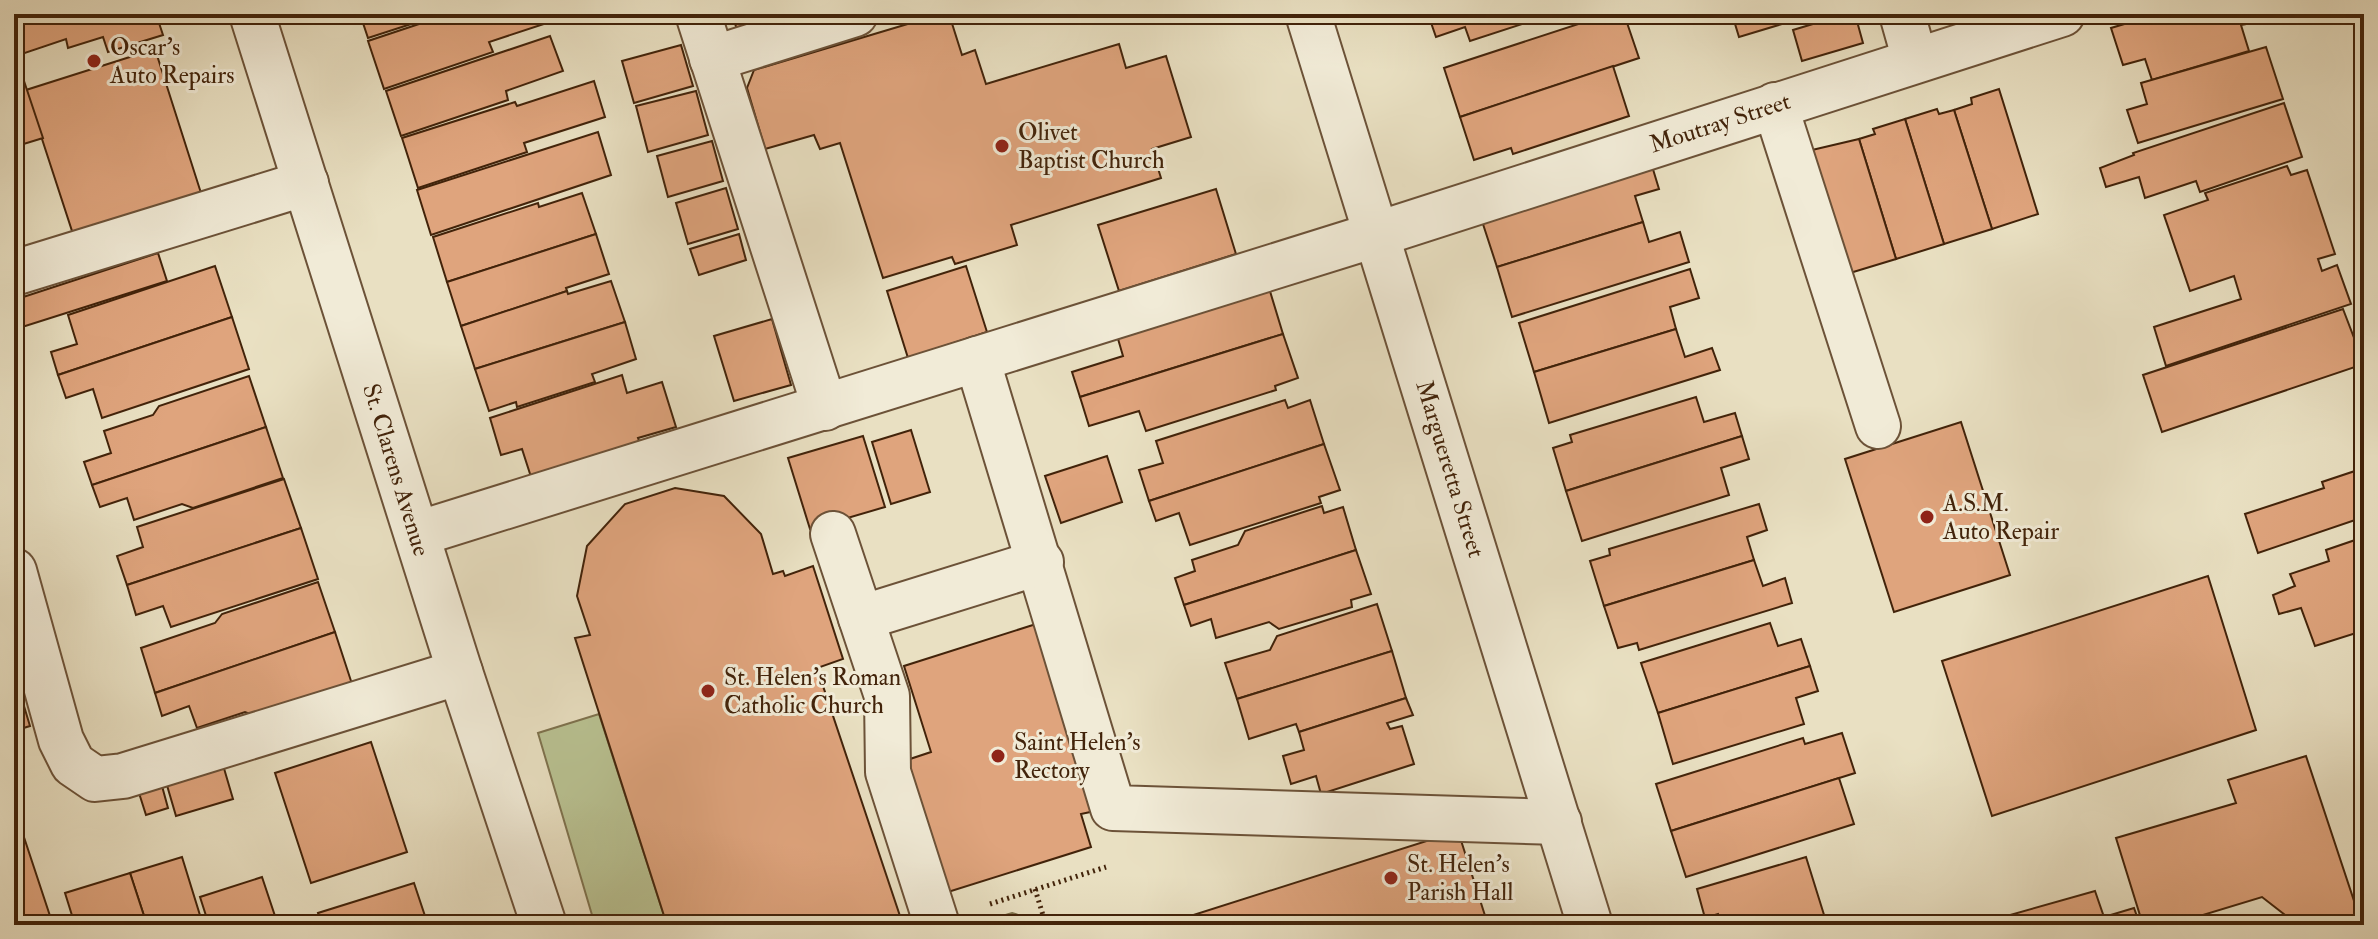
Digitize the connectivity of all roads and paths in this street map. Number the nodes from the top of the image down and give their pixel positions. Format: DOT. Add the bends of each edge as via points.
graph roads {
  1 [pos="252,14"];
  2 [pos="698,14"];
  3 [pos="855,14"];
  4 [pos="1308,14"];
  5 [pos="1902,14"];
  6 [pos="2062,14"];
  7 [pos="712,59"];
  8 [pos="1915,60"];
  9 [pos="1775,105"];
  10 [pos="306,183"];
  11 [pos="1378,234"];
  12 [pos="14,273"];
  13 [pos="977,359"];
  14 [pos="825,408"];
  15 [pos="1878,426"];
  16 [pos="417,534"];
  17 [pos="833,534"];
  18 [pos="1041,562"];
  19 [pos="14,571"];
  20 [pos="861,618"];
  21 [pos="460,672"];
  22 [pos="1149,809"];
  23 [pos="1559,822"];
  24 [pos="1035,889"];
  25 [pos="936,923"];
  26 [pos="544,925"];
  27 [pos="1046,925"];
  28 [pos="1590,925"];
  1 -- 10 [label="street, St. Clarens Avenue"];
  2 -- 7 [label="street"];
  3 -- 7 [label="street"];
  4 -- 11 [label="street, Margueretta Street"];
  5 -- 8 [label="street"];
  6 -- 8 [label="street, Moutray Street"];
  7 -- 14 [label="street"];
  8 -- 9 [label="street, Moutray Street"];
  9 -- 11 [label="street, Moutray Street"];
  9 -- 15 [label="street"];
  10 -- 12 [label="street"];
  10 -- 16 [label="street, St. Clarens Avenue"];
  11 -- 13 [label="street, Moutray Street"];
  11 -- 23 [label="street, Margueretta Street"];
  13 -- 14 [label="street, Moutray Street"];
  13 -- 18 [label="street"];
  14 -- 16 [label="street, Moutray Street"];
  16 -- 21 [label="street, St. Clarens Avenue"];
  17 -- 20 [label="street"];
  18 -- 20 [label="street"];
  18 -- 22 [label="street" via="1113,808"];
  19 -- 21 [label="street" via="61,740 73,764 95,779 123,776"];
  20 -- 25 [label="street" via="887,696 888,772"];
  21 -- 26 [label="street, St. Clarens Avenue"];
  22 -- 23 [label="street"];
  22 -- 24 [label="path" via="1118,863"];
  23 -- 28 [label="street, Margueretta Street"];
  24 -- 25 [label="path"];
  24 -- 27 [label="path"];
}
